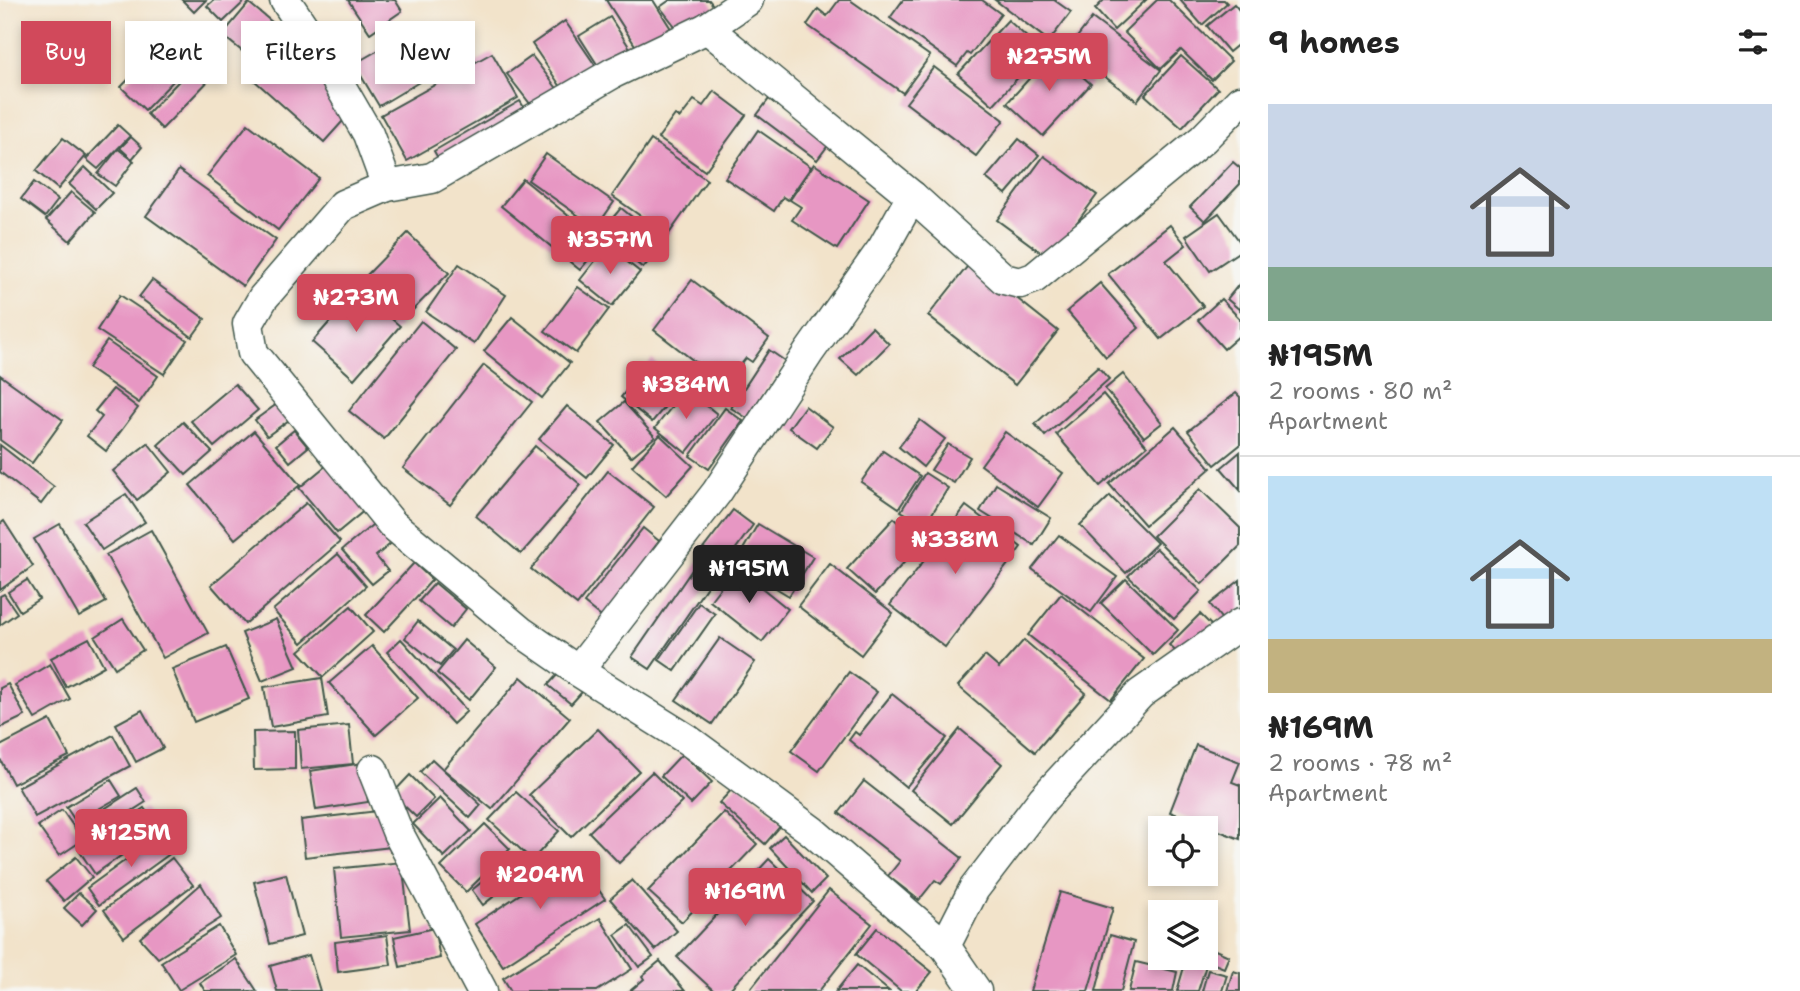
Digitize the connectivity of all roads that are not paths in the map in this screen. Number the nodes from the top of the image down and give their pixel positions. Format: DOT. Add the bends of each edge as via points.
graph roads {
  1 [pos="285,0"];
  2 [pos="748,0"];
  3 [pos="707,27"];
  4 [pos="1240,101"];
  5 [pos="387,186"];
  6 [pos="912,196"];
  7 [pos="1240,624"];
  8 [pos="578,671"];
  9 [pos="373,770"];
  10 [pos="945,946"];
  11 [pos="482,991"];
  12 [pos="976,991"];
  1 -- 5 [label="street" via="368,134"];
  2 -- 3 [label="street"];
  3 -- 5 [label="street" via="613,73 432,178"];
  3 -- 6 [label="street"];
  4 -- 6 [label="street" via="1192,148 1034,278 1020,283 1004,279"];
  5 -- 8 [label="street" via="343,205 263,299 248,324 253,353 392,524 520,631"];
  6 -- 8 [label="street" via="883,248 718,492"];
  7 -- 10 [label="street" via="1140,694 1052,789 974,889"];
  8 -- 10 [label="street" via="688,740 813,831"];
  9 -- 11 [label="street" via="398,833"];
  10 -- 12 [label="street"];
}
